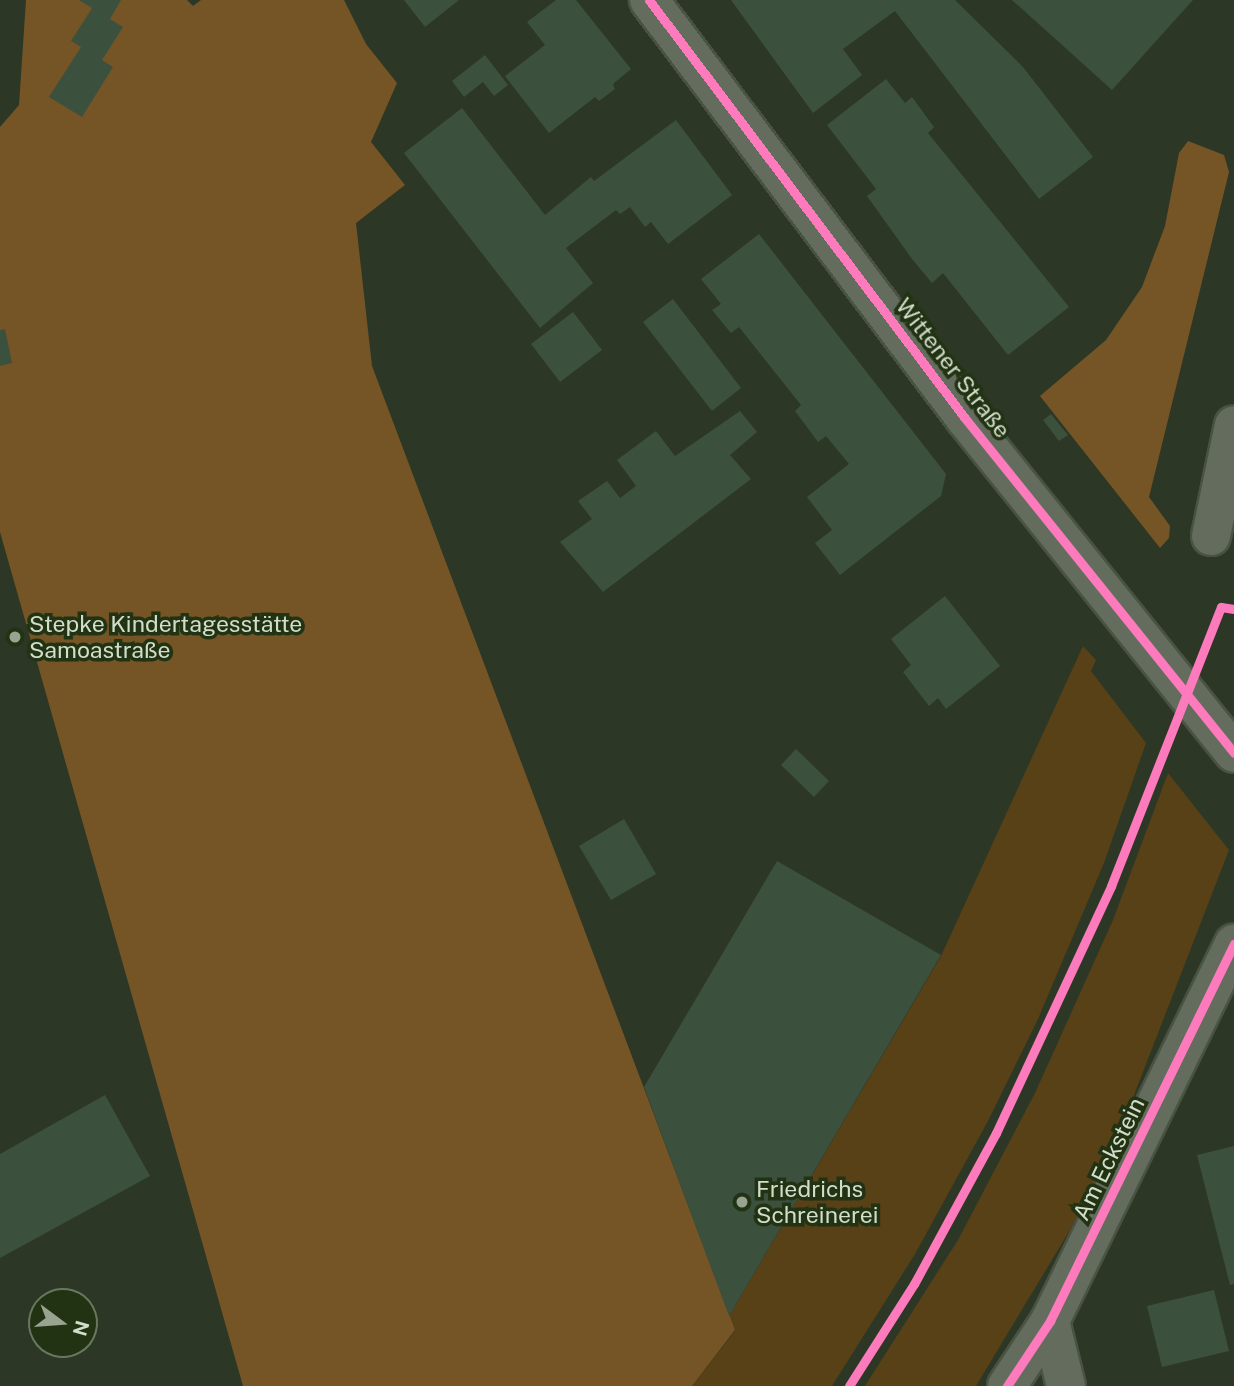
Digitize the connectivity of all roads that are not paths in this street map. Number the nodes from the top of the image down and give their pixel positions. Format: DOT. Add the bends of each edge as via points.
graph roads {
  1 [pos="649,0"];
  2 [pos="1234,425"];
  3 [pos="1211,536"];
  4 [pos="1234,753"];
  5 [pos="1234,944"];
  6 [pos="1050,1321"];
  7 [pos="1007,1386"];
  8 [pos="1066,1386"];
  1 -- 4 [label="street, Wittener Straße" via="964,417"];
  2 -- 3 [label="street"];
  5 -- 6 [label="street, Am Eckstein"];
  6 -- 7 [label="street, Am Eckstein"];
  6 -- 8 [label="street"];
}
